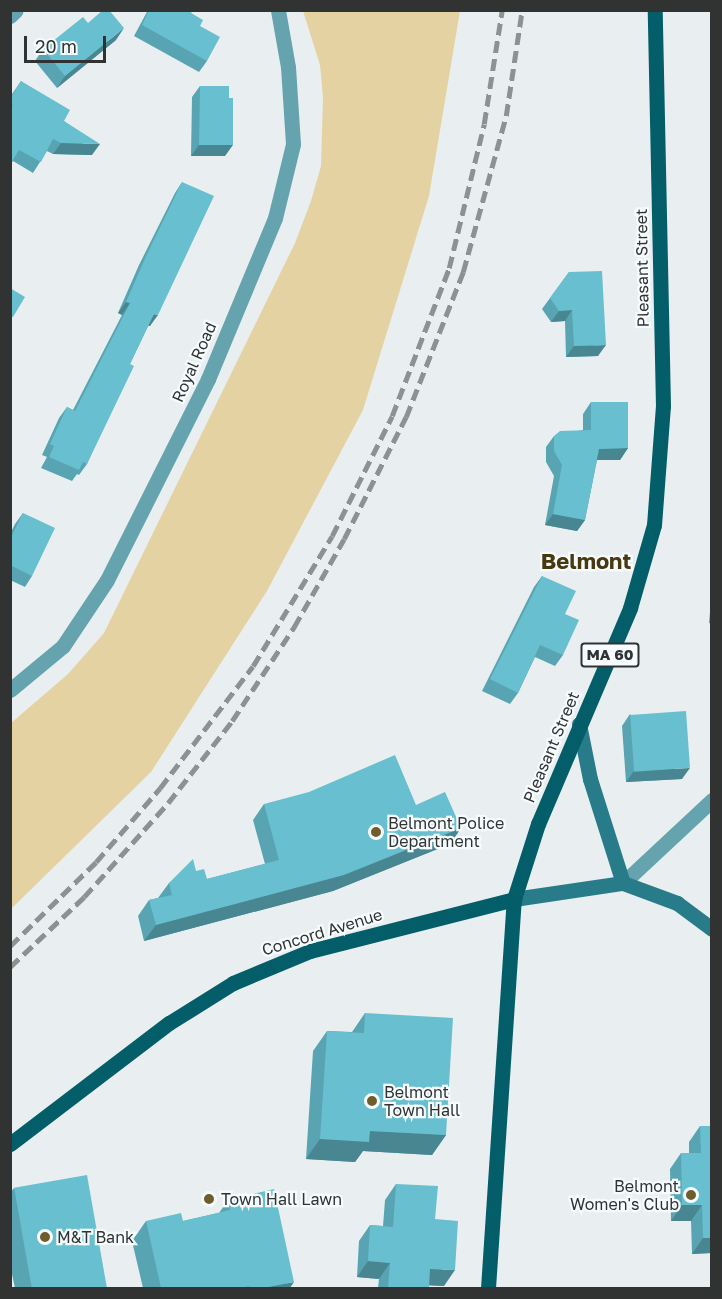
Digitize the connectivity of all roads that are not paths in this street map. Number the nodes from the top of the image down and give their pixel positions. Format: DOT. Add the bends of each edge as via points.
graph roads {
  1 [pos="16,10"];
  2 [pos="278,10"];
  3 [pos="655,10"];
  4 [pos="10,16"];
  5 [pos="13,690"];
  6 [pos="579,724"];
  7 [pos="711,800"];
  8 [pos="623,883"];
  9 [pos="514,899"];
  10 [pos="711,929"];
  11 [pos="10,1144"];
  12 [pos="488,1288"];
  1 -- 4 [label="street"];
  2 -- 5 [label="street, Royal Road" via="288,67 293,144 275,218 208,379 106,580 63,646"];
  3 -- 6 [label="main road, Pleasant Street / MA 60" via="663,406 659,484 646,561"];
  6 -- 8 [label="main road" via="590,779"];
  6 -- 9 [label="main road, Pleasant Street / MA 60" via="538,825"];
  7 -- 8 [label="street"];
  8 -- 9 [label="main road, Concord Avenue"];
  8 -- 10 [label="main road, Concord Avenue" via="677,903"];
  9 -- 11 [label="main road, Concord Avenue" via="310,951 233,982 169,1023"];
  9 -- 12 [label="main road, Pleasant Street / MA 60"];
}
